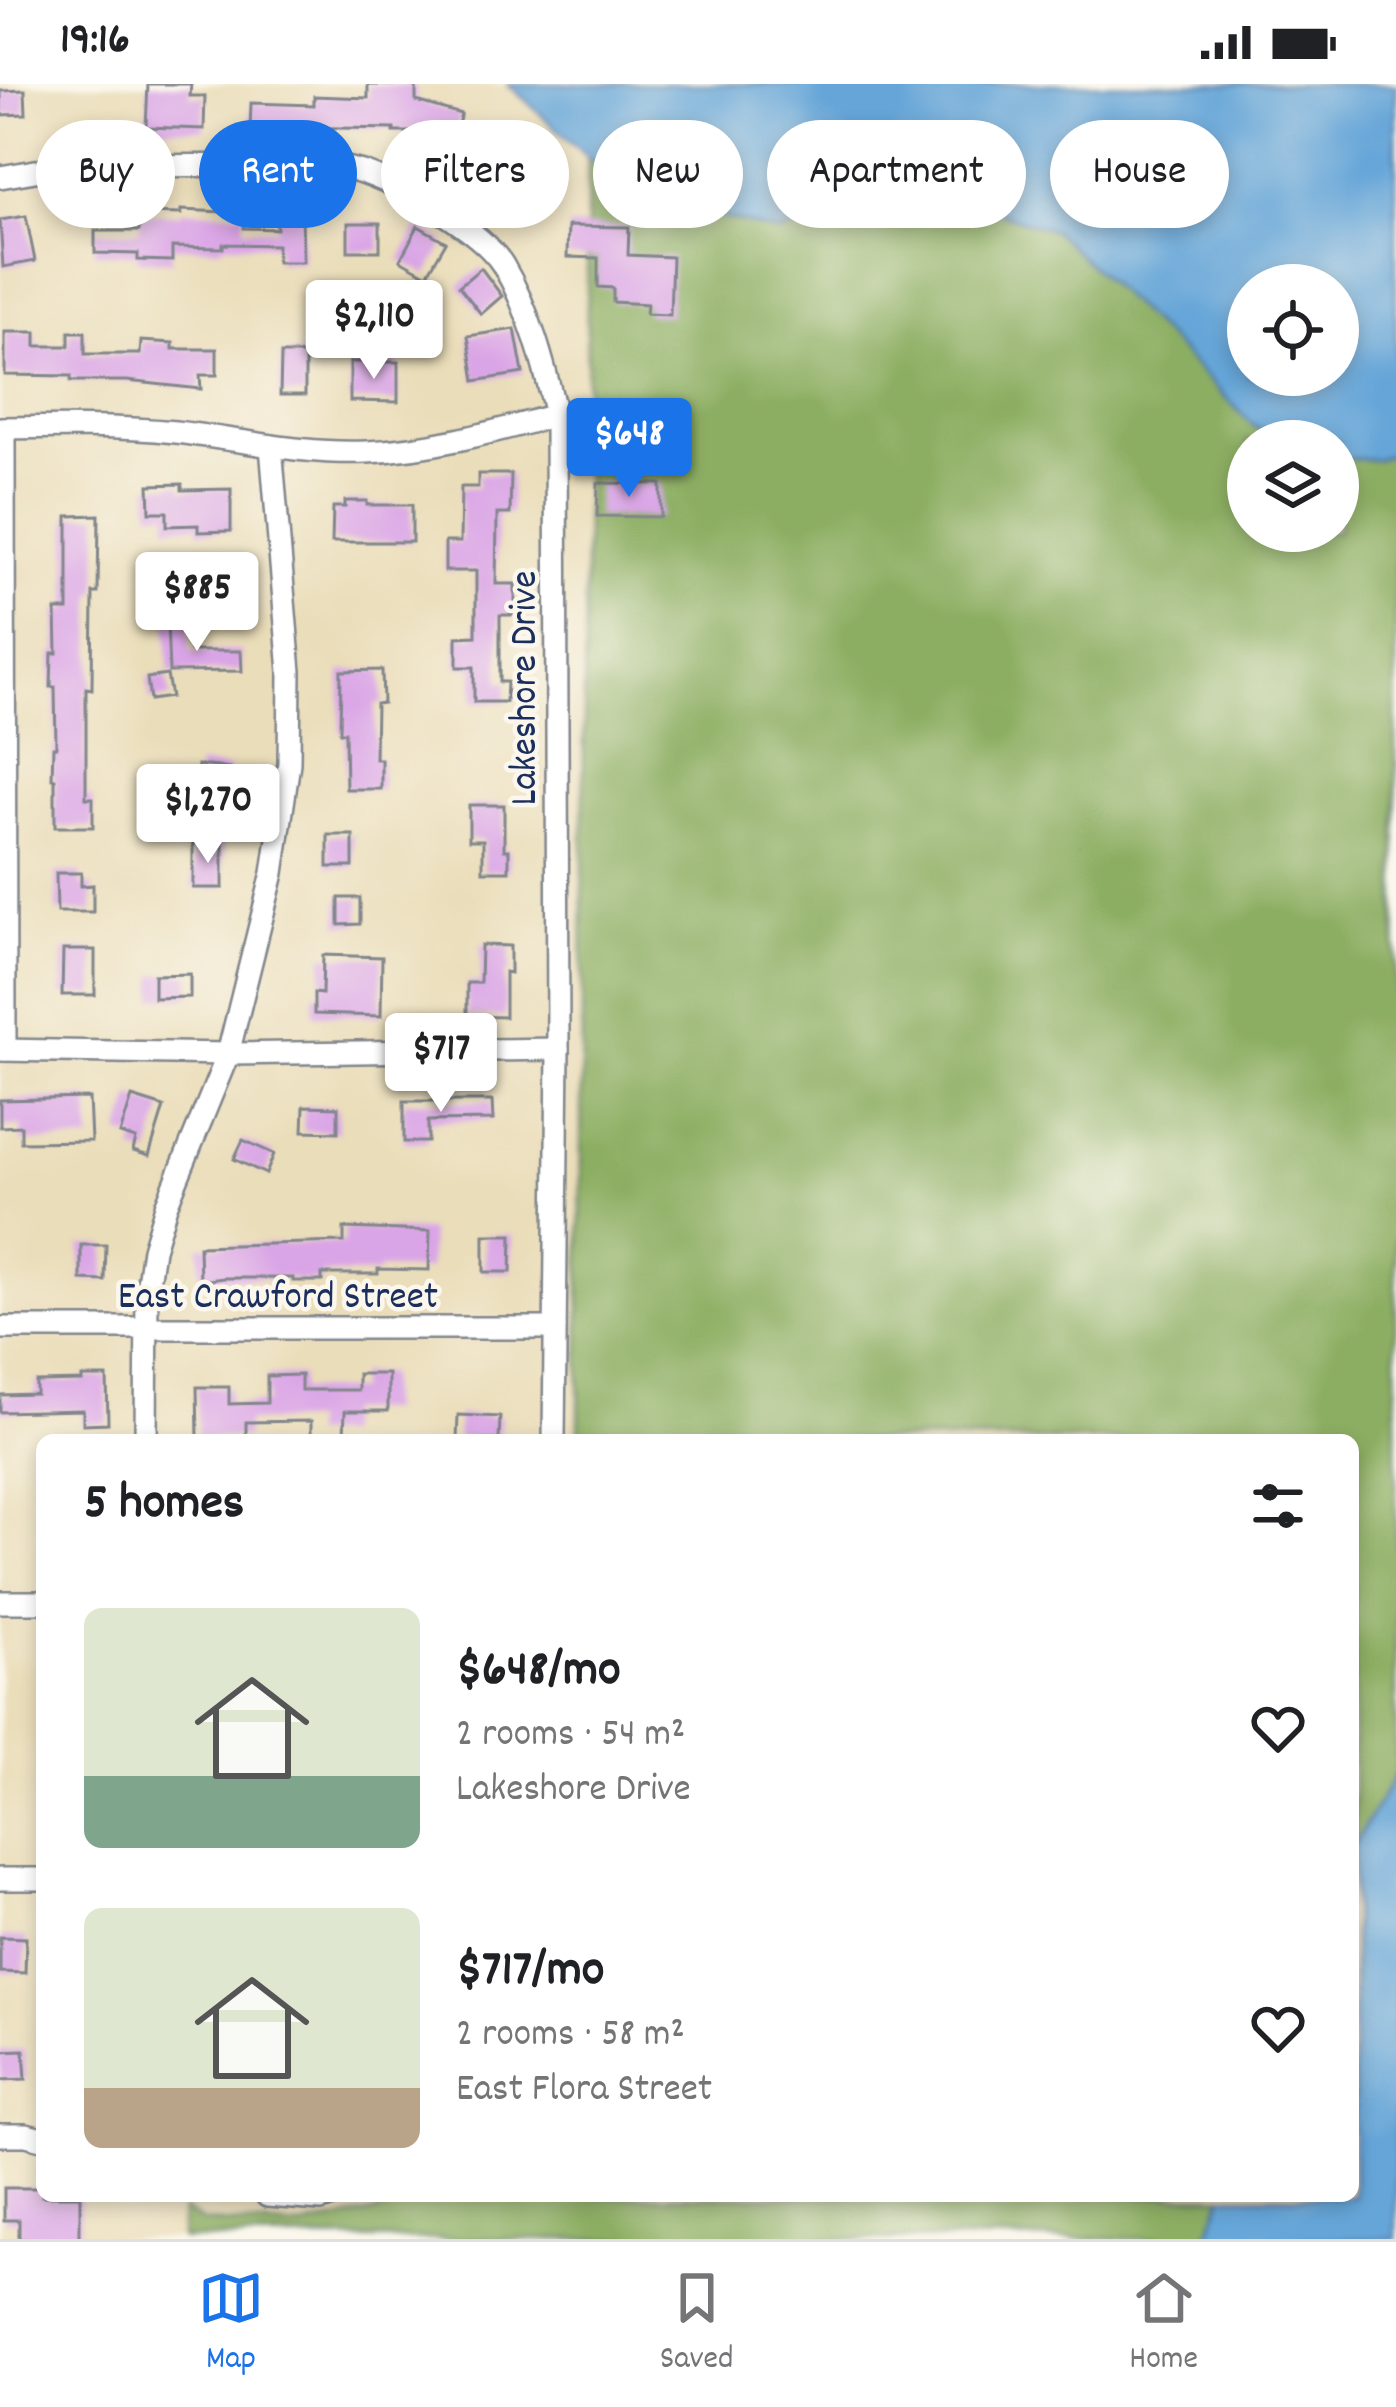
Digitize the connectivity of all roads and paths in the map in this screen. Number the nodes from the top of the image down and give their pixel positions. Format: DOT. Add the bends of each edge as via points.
graph roads {
  1 [pos="0,177"];
  2 [pos="556,415"];
  3 [pos="2,428"];
  4 [pos="271,446"];
  5 [pos="558,1049"];
  6 [pos="2,1050"];
  7 [pos="228,1054"];
  8 [pos="0,1328"];
  9 [pos="556,1328"];
  10 [pos="146,1330"];
  11 [pos="146,1434"];
  12 [pos="554,1434"];
  13 [pos="0,1602"];
  14 [pos="36,1602"];
  15 [pos="0,1879"];
  16 [pos="36,1879"];
  17 [pos="0,2135"];
  18 [pos="36,2138"];
  1 -- 2 [label="street, Lakeshore Drive" via="64,166 328,165 365,173 465,226 501,262 542,354"];
  2 -- 4 [label="street" via="456,442 364,452"];
  2 -- 5 [label="street, Lakeshore Drive"];
  3 -- 4 [label="street" via="172,432"];
  3 -- 6 [label="street"];
  4 -- 7 [label="street" via="290,763 273,873"];
  5 -- 7 [label="street"];
  5 -- 9 [label="street, Lakeshore Drive"];
  6 -- 7 [label="street"];
  7 -- 10 [label="street" via="159,1227"];
  8 -- 10 [label="street, East Crawford Street"];
  9 -- 10 [label="street, East Crawford Street"];
  9 -- 12 [label="street, Lakeshore Drive"];
  10 -- 11 [label="street"];
  13 -- 14 [label="street"];
  15 -- 16 [label="street"];
  17 -- 18 [label="street"];
}
